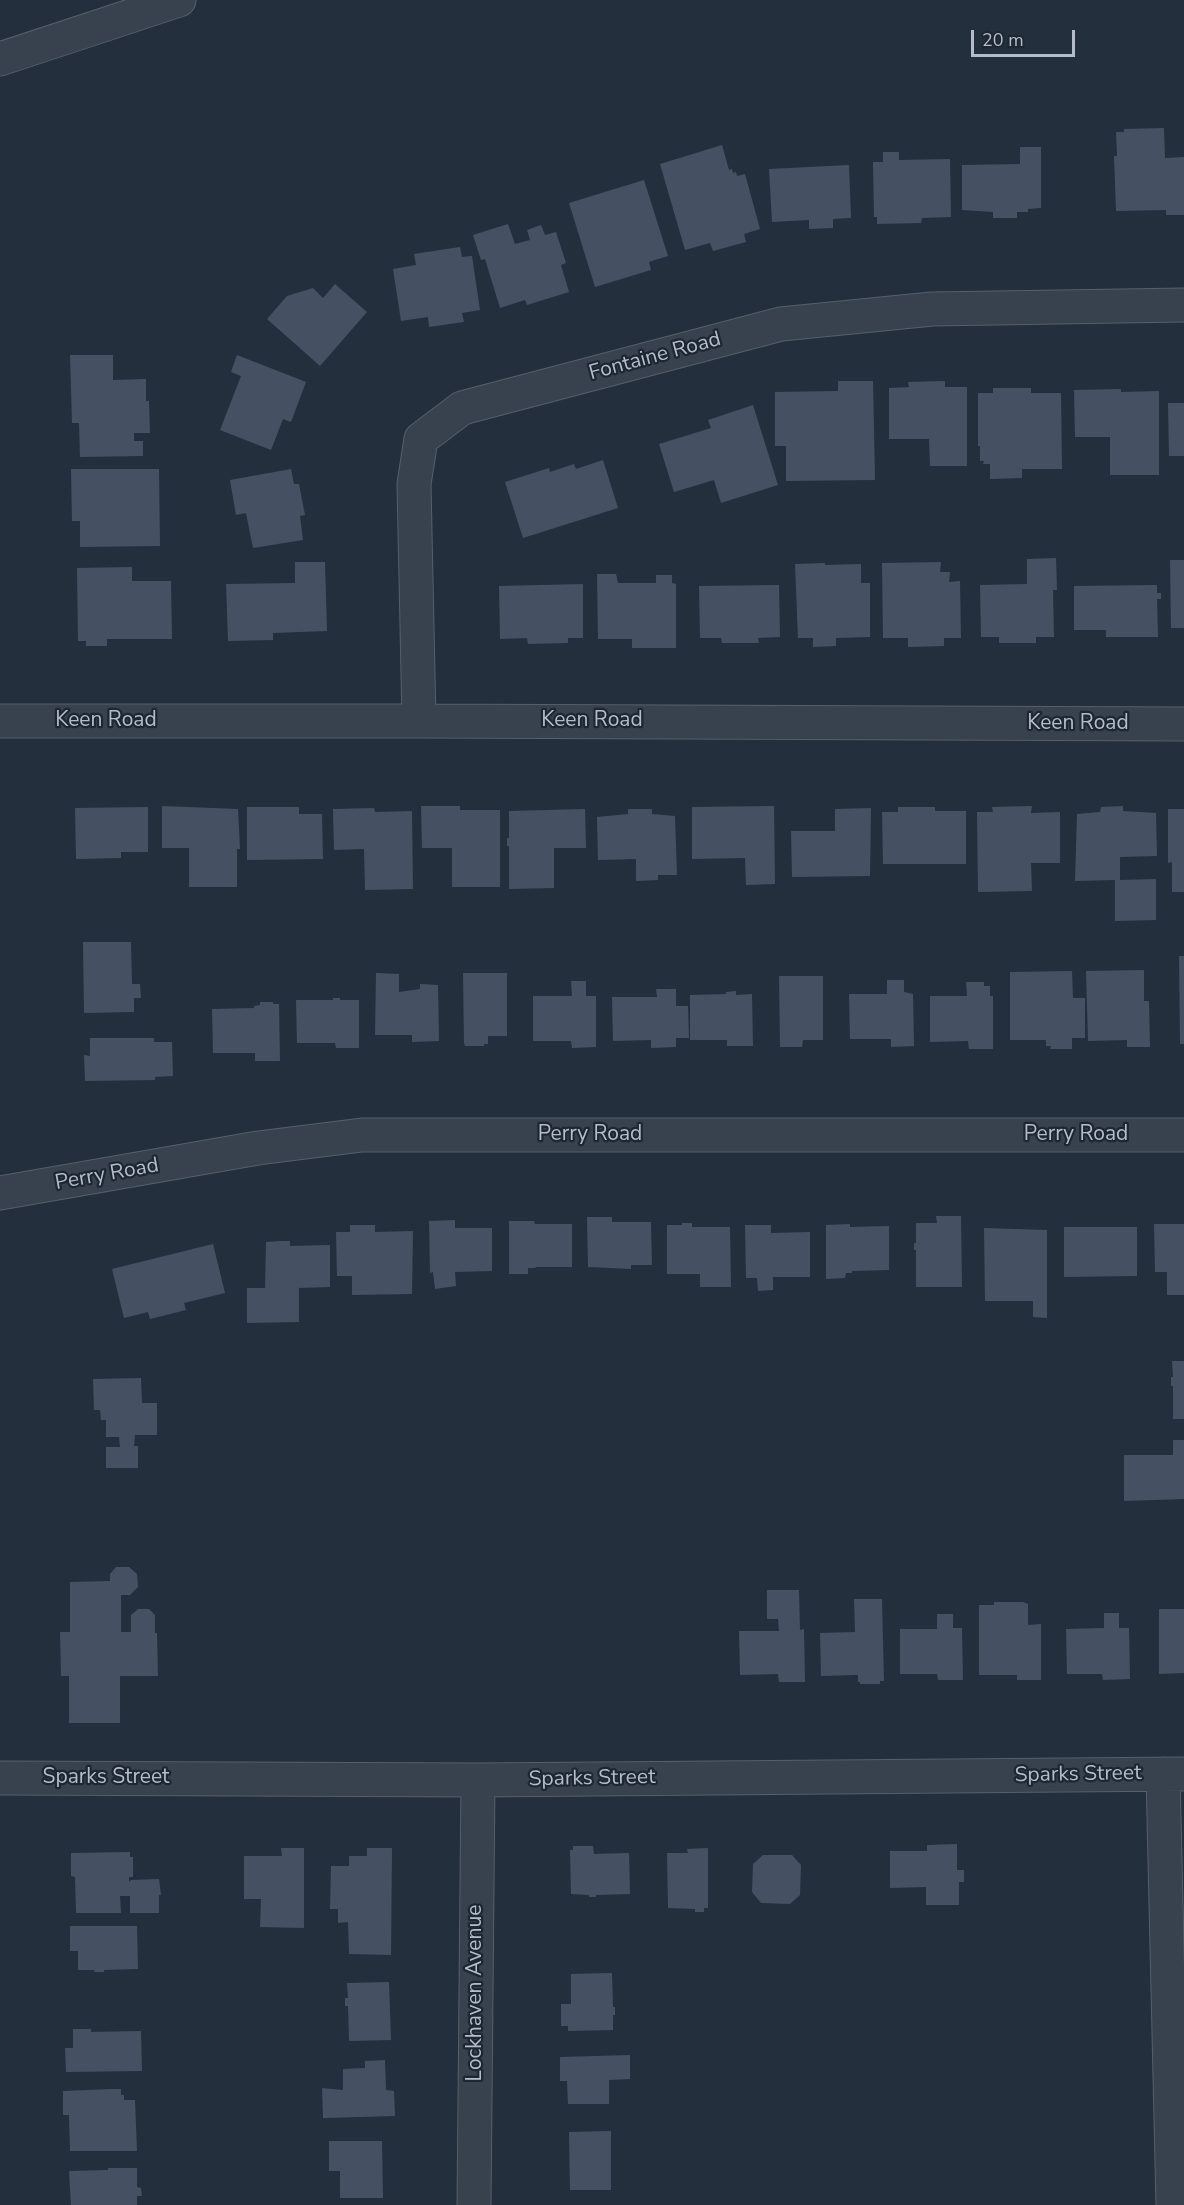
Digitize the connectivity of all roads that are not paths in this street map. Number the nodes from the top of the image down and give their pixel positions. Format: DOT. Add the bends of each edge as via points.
graph roads {
  1 [pos="179,0"];
  2 [pos="0,59"];
  3 [pos="1184,305"];
  4 [pos="0,721"];
  5 [pos="419,721"];
  6 [pos="1184,724"];
  7 [pos="1184,1135"];
  8 [pos="0,1193"];
  9 [pos="1173,1774"];
  10 [pos="0,1778"];
  11 [pos="478,1780"];
  12 [pos="474,2205"];
  13 [pos="1173,2205"];
  1 -- 2 [label="street"];
  3 -- 5 [label="street, Fontaine Road" via="932,309 781,324 462,408 421,439 414,484"];
  4 -- 5 [label="street, Keen Road"];
  5 -- 6 [label="street, Keen Road"];
  7 -- 8 [label="street, Perry Road" via="362,1135 258,1148"];
  9 -- 11 [label="street, Sparks Street"];
  9 -- 13 [label="street"];
  10 -- 11 [label="street, Sparks Street"];
  11 -- 12 [label="street, Lockhaven Avenue"];
}
